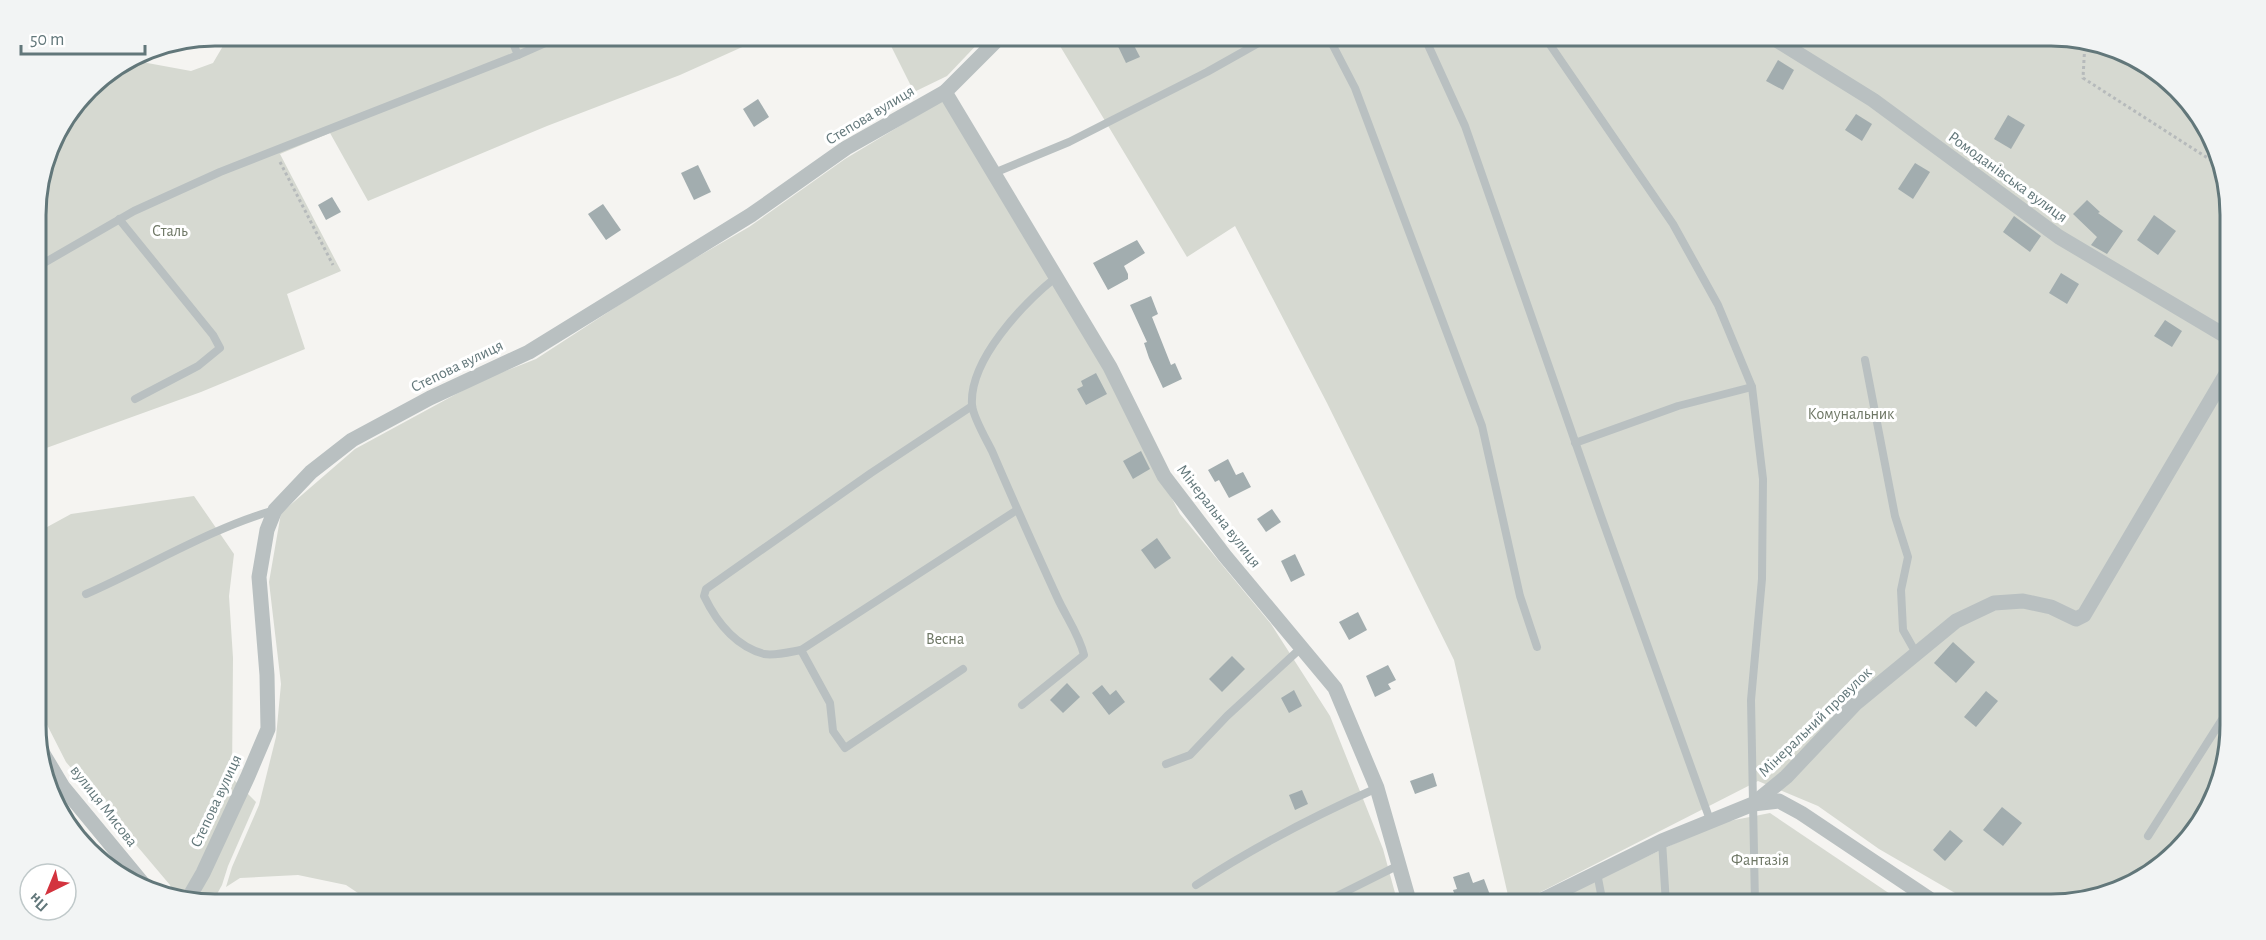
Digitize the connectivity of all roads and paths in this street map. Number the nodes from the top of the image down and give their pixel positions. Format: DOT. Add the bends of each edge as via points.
graph roads {
  1 [pos="1252,46"];
  2 [pos="1334,46"];
  3 [pos="1429,46"];
  4 [pos="1551,46"];
  5 [pos="1786,46"];
  6 [pos="514,47"];
  7 [pos="538,47"];
  8 [pos="990,47"];
  9 [pos="2085,50"];
  10 [pos="518,56"];
  11 [pos="945,92"];
  12 [pos="274,149"];
  13 [pos="2210,159"];
  14 [pos="994,173"];
  15 [pos="119,219"];
  16 [pos="47,261"];
  17 [pos="333,265"];
  18 [pos="1055,278"];
  19 [pos="2220,333"];
  20 [pos="1865,360"];
  21 [pos="2220,384"];
  22 [pos="1752,387"];
  23 [pos="135,399"];
  24 [pos="972,406"];
  25 [pos="1575,443"];
  26 [pos="275,510"];
  27 [pos="1017,510"];
  28 [pos="86,594"];
  29 [pos="1302,647"];
  30 [pos="1537,647"];
  31 [pos="801,650"];
  32 [pos="1916,653"];
  33 [pos="963,669"];
  34 [pos="1022,705"];
  35 [pos="2220,723"];
  36 [pos="1166,764"];
  37 [pos="53,770"];
  38 [pos="1377,788"];
  39 [pos="1753,804"];
  40 [pos="1710,820"];
  41 [pos="2148,836"];
  42 [pos="1662,841"];
  43 [pos="1399,865"];
  44 [pos="132,871"];
  45 [pos="1597,873"];
  46 [pos="1196,885"];
  47 [pos="192,892"];
  48 [pos="1342,893"];
  49 [pos="1407,893"];
  50 [pos="1556,893"];
  51 [pos="1601,893"];
  52 [pos="1665,893"];
  53 [pos="1755,893"];
  54 [pos="1920,893"];
  1 -- 14 [label="lane" via="1069,142"];
  2 -- 30 [label="lane" via="1356,88 1482,426 1520,596"];
  3 -- 25 [label="lane" via="1465,126"];
  4 -- 22 [label="lane" via="1672,224 1718,305"];
  5 -- 19 [label="street, Ромоданівська вулиця" via="1873,100 2059,237"];
  6 -- 10 [label="lane"];
  7 -- 10 [label="lane"];
  8 -- 11 [label="street, Степова вулиця"];
  9 -- 13 [label="path" via="2083,78"];
  10 -- 12 [label="lane"];
  11 -- 14 [label="street, Мінеральна вулиця"];
  11 -- 26 [label="street, Степова вулиця" via="846,148 751,215 529,352 352,440 311,472"];
  12 -- 15 [label="lane"];
  12 -- 17 [label="path"];
  14 -- 18 [label="street, Мінеральна вулиця"];
  15 -- 16 [label="lane"];
  15 -- 23 [label="lane" via="220,348 198,366"];
  18 -- 24 [label="lane" via="1008,323 977,374"];
  18 -- 29 [label="street, Мінеральна вулиця" via="1110,368 1164,477"];
  20 -- 32 [label="lane" via="1895,516 1908,556 1901,590 1903,630"];
  21 -- 32 [label="street, Мінеральний провулок" via="2084,615 2076,619 2051,607 2023,601 1994,603 1956,621"];
  22 -- 25 [label="lane" via="1678,406"];
  22 -- 39 [label="lane" via="1763,479 1762,579 1751,700"];
  24 -- 27 [label="lane"];
  24 -- 31 [label="lane" via="706,589 708,605 726,632 741,642 764,654"];
  25 -- 40 [label="lane"];
  26 -- 28 [label="lane" via="246,518"];
  26 -- 47 [label="street, Степова вулиця" via="267,530 259,577 268,729"];
  27 -- 31 [label="lane"];
  27 -- 34 [label="lane" via="1081,641 1084,655"];
  29 -- 36 [label="lane" via="1190,755"];
  29 -- 38 [label="street, Мінеральна вулиця" via="1335,688"];
  31 -- 33 [label="lane" via="830,703 833,730 845,748"];
  32 -- 39 [label="street, Мінеральний провулок" via="1855,704 1786,777"];
  35 -- 41 [label="lane"];
  37 -- 44 [label="street, вулиця Мисова"];
  38 -- 43 [label="street, Мінеральна вулиця"];
  38 -- 46 [label="lane" via="1319,813 1241,855"];
  39 -- 40 [label="street, Мінеральний провулок"];
  39 -- 53 [label="lane"];
  39 -- 54 [label="street" via="1779,801"];
  40 -- 42 [label="street, Мінеральний провулок"];
  42 -- 45 [label="street, Мінеральний провулок"];
  42 -- 52 [label="lane"];
  43 -- 48 [label="lane"];
  43 -- 49 [label="street, Мінеральна вулиця"];
  45 -- 50 [label="street, Мінеральний провулок"];
  45 -- 51 [label="lane"];
}
